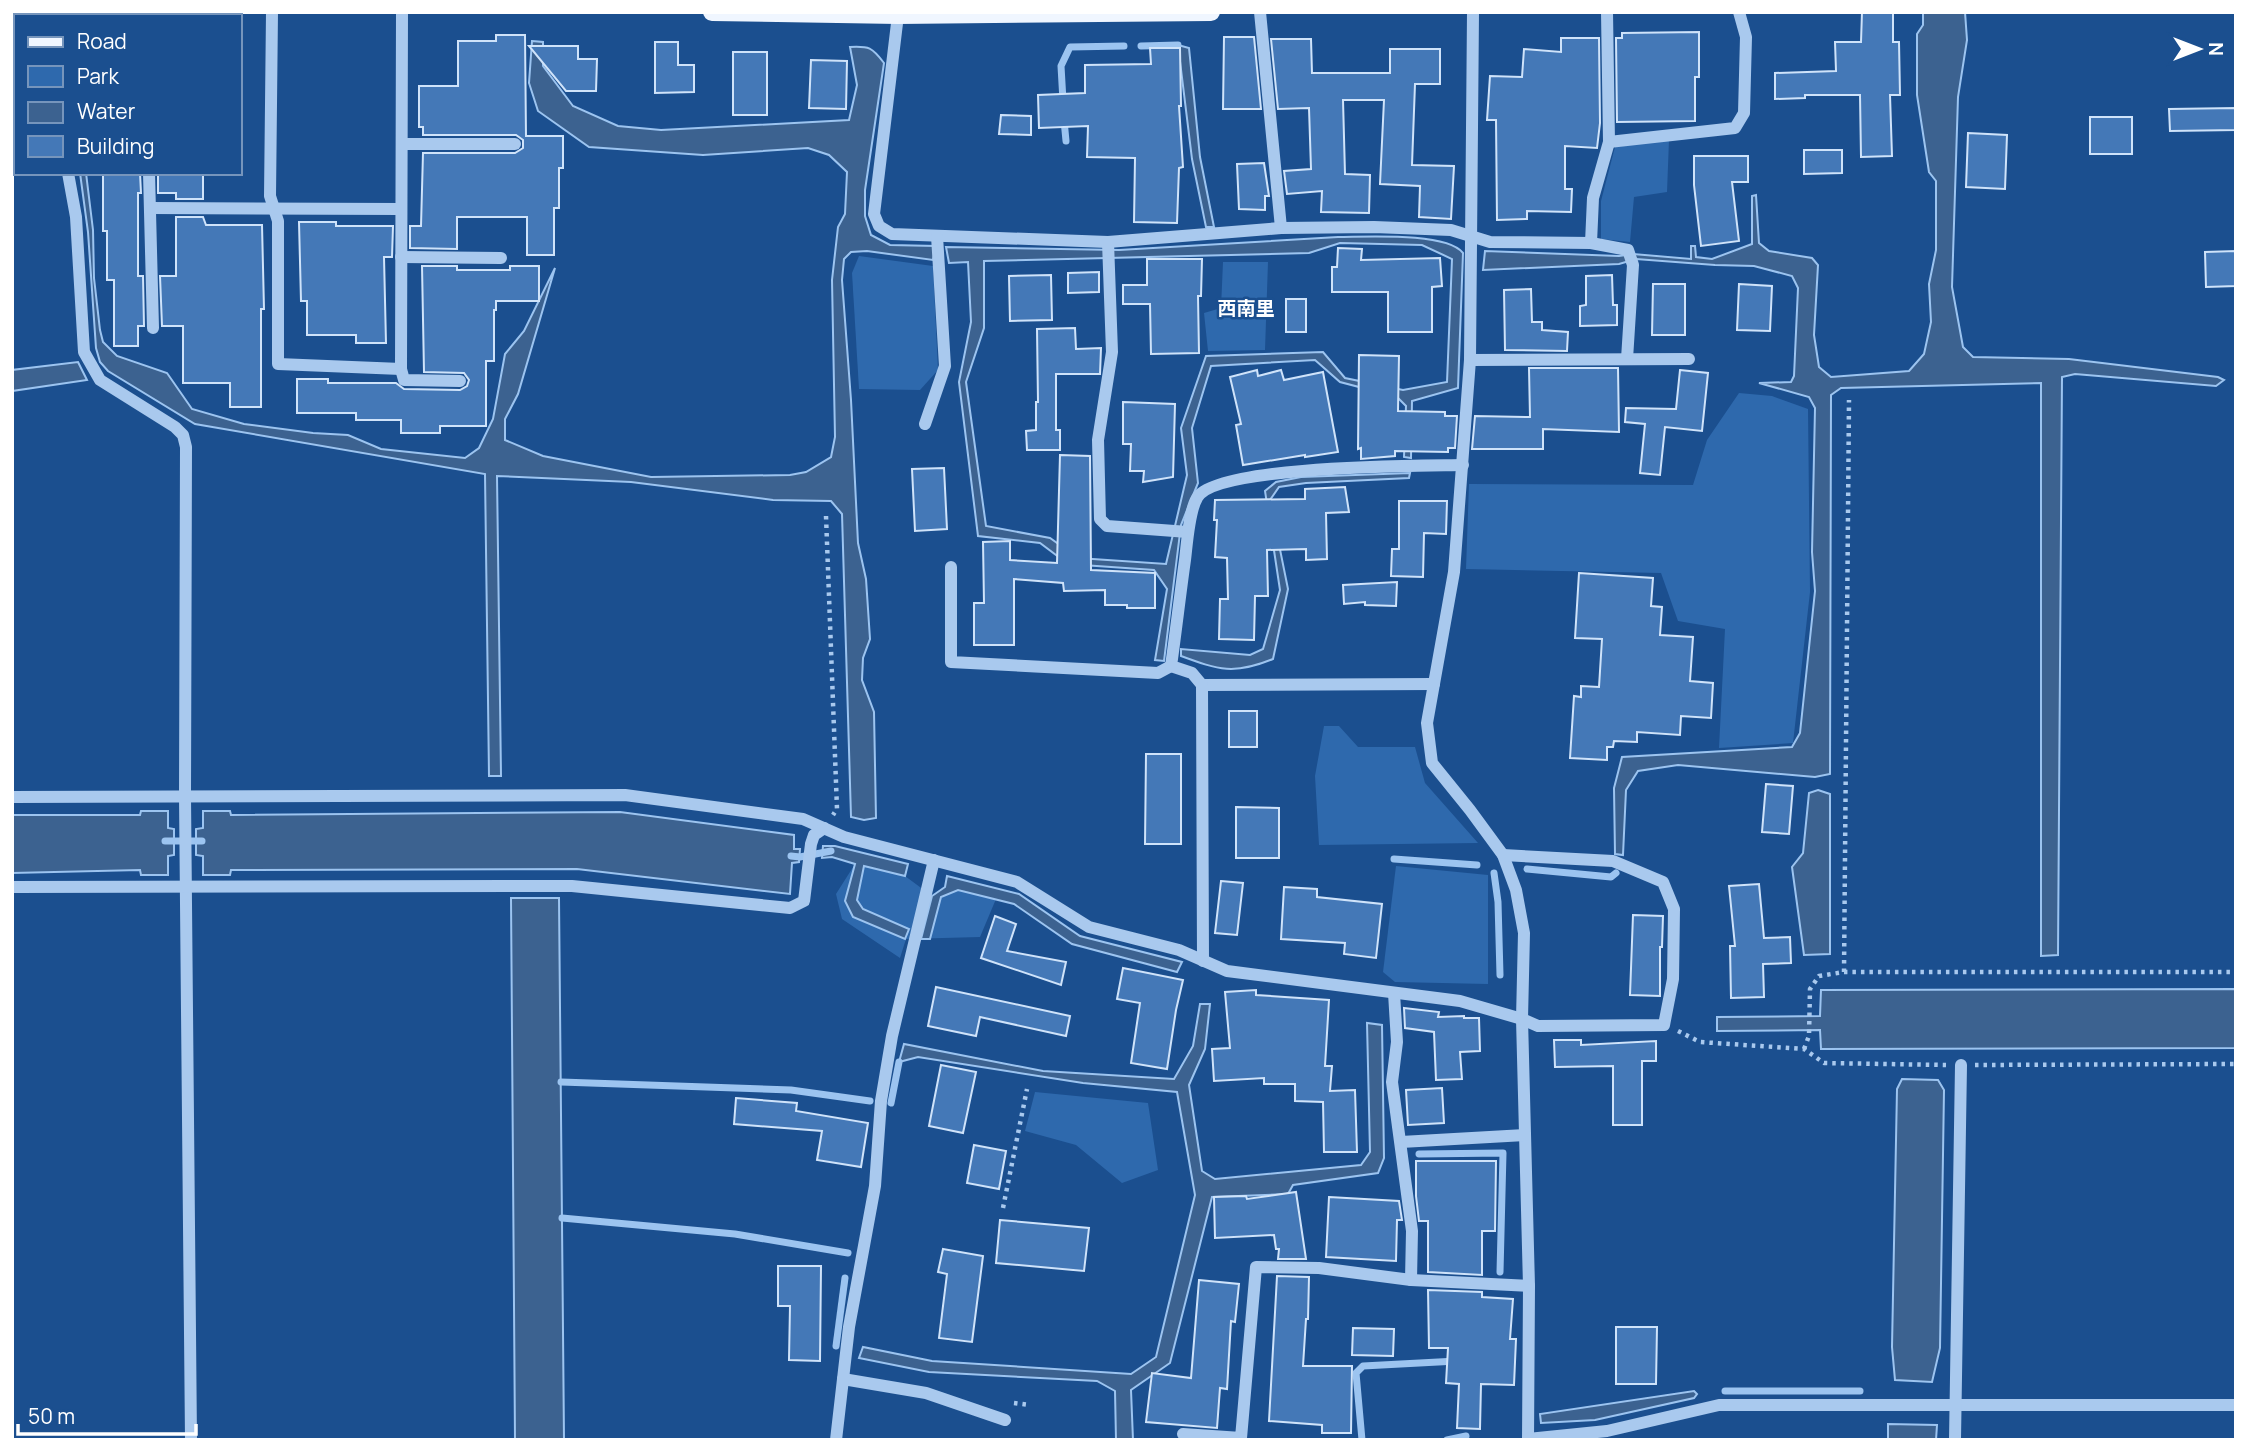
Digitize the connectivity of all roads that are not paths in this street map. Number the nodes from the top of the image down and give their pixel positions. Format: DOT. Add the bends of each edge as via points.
graph roads {
  1 [pos="272,12"];
  2 [pos="402,12"];
  3 [pos="712,12"];
  4 [pos="1212,12"];
  5 [pos="1261,12"];
  6 [pos="1473,12"];
  7 [pos="1607,12"];
  8 [pos="1739,12"];
  9 [pos="1181,13"];
  10 [pos="898,15"];
  11 [pos="1608,142"];
  12 [pos="402,144"];
  13 [pos="515,144"];
  14 [pos="68,175"];
  15 [pos="149,175"];
  16 [pos="150,208"];
  17 [pos="274,208"];
  18 [pos="401,209"];
  19 [pos="1281,228"];
  20 [pos="937,236"];
  21 [pos="1471,236"];
  22 [pos="1108,242"];
  23 [pos="1591,243"];
  24 [pos="401,257"];
  25 [pos="501,258"];
  26 [pos="153,328"];
  27 [pos="1627,359"];
  28 [pos="1689,359"];
  29 [pos="1470,360"];
  30 [pos="401,369"];
  31 [pos="460,381"];
  32 [pos="925,424"];
  33 [pos="1462,465"];
  34 [pos="1186,532"];
  35 [pos="951,567"];
  36 [pos="1171,666"];
  37 [pos="1434,684"];
  38 [pos="1202,685"];
  39 [pos="185,796"];
  40 [pos="12,797"];
  41 [pos="824,828"];
  42 [pos="1503,855"];
  43 [pos="933,860"];
  44 [pos="12,887"];
  45 [pos="186,887"];
  46 [pos="1203,961"];
  47 [pos="1394,993"];
  48 [pos="1522,1019"];
  49 [pos="1961,1065"];
  50 [pos="1525,1135"];
  51 [pos="1401,1142"];
  52 [pos="1411,1280"];
  53 [pos="1529,1286"];
  54 [pos="843,1379"];
  55 [pos="1955,1405"];
  56 [pos="2236,1405"];
  57 [pos="1005,1420"];
  58 [pos="1183,1434"];
  59 [pos="1528,1439"];
  60 [pos="191,1440"];
  61 [pos="836,1440"];
  62 [pos="1955,1440"];
  1 -- 17 [label="street" via="270,196"];
  2 -- 12 [label="street"];
  3 -- 10 [label="main road"];
  4 -- 9 [label="main road"];
  5 -- 19 [label="street"];
  6 -- 21 [label="street"];
  7 -- 11 [label="street"];
  8 -- 11 [label="street" via="1746,37 1744,113 1735,128"];
  9 -- 10 [label="main road"];
  10 -- 20 [label="street" via="874,214 879,226 892,234"];
  11 -- 23 [label="street" via="1593,198"];
  12 -- 13 [label="street"];
  12 -- 18 [label="street"];
  14 -- 39 [label="street" via="76,217 84,352 100,380 175,427 186,447"];
  15 -- 16 [label="street"];
  16 -- 17 [label="street"];
  16 -- 26 [label="street"];
  17 -- 18 [label="street"];
  17 -- 30 [label="street" via="278,221 278,364"];
  18 -- 24 [label="street"];
  19 -- 21 [label="street" via="1451,230"];
  19 -- 22 [label="street"];
  20 -- 22 [label="street"];
  20 -- 32 [label="street" via="945,366"];
  21 -- 23 [label="street" via="1490,242"];
  21 -- 29 [label="street"];
  22 -- 34 [label="street" via="1112,352 1098,440 1100,519 1107,526"];
  23 -- 27 [label="street" via="1628,250 1633,265"];
  24 -- 25 [label="street"];
  24 -- 30 [label="street"];
  27 -- 28 [label="street"];
  27 -- 29 [label="street"];
  29 -- 33 [label="street"];
  30 -- 31 [label="street" via="404,380"];
  33 -- 34 [label="street" via="1340,467 1209,486 1197,497"];
  33 -- 37 [label="street" via="1454,572"];
  34 -- 36 [label="street"];
  35 -- 36 [label="street" via="951,662 1158,673"];
  36 -- 38 [label="street" via="1192,673"];
  37 -- 38 [label="street"];
  37 -- 42 [label="street" via="1427,723 1432,763"];
  38 -- 46 [label="street"];
  39 -- 40 [label="street"];
  39 -- 41 [label="street" via="625,795 803,819"];
  39 -- 45 [label="street"];
  41 -- 43 [label="street"];
  41 -- 45 [label="street" via="811,844 804,901 790,908 572,886"];
  42 -- 48 [label="street" via="1524,933"];
  42 -- 48 [label="street" via="1613,861 1663,882 1674,909 1673,979 1664,1025 1538,1026"];
  43 -- 46 [label="street" via="1017,882 1089,927 1179,950"];
  43 -- 54 [label="street" via="892,1036 881,1101 875,1186"];
  44 -- 45 [label="street"];
  45 -- 60 [label="street"];
  46 -- 47 [label="street" via="1227,971"];
  47 -- 48 [label="street" via="1460,1001"];
  47 -- 51 [label="street" via="1397,1042 1392,1082"];
  48 -- 50 [label="street"];
  49 -- 55 [label="street"];
  50 -- 51 [label="street"];
  50 -- 53 [label="street"];
  51 -- 52 [label="street" via="1412,1231"];
  52 -- 53 [label="street"];
  52 -- 58 [label="street" via="1319,1268 1256,1267 1241,1438"];
  53 -- 59 [label="street"];
  54 -- 57 [label="street" via="926,1392"];
  54 -- 61 [label="street"];
  55 -- 56 [label="street"];
  55 -- 59 [label="street" via="1719,1405 1606,1431"];
  55 -- 62 [label="street"];
}
